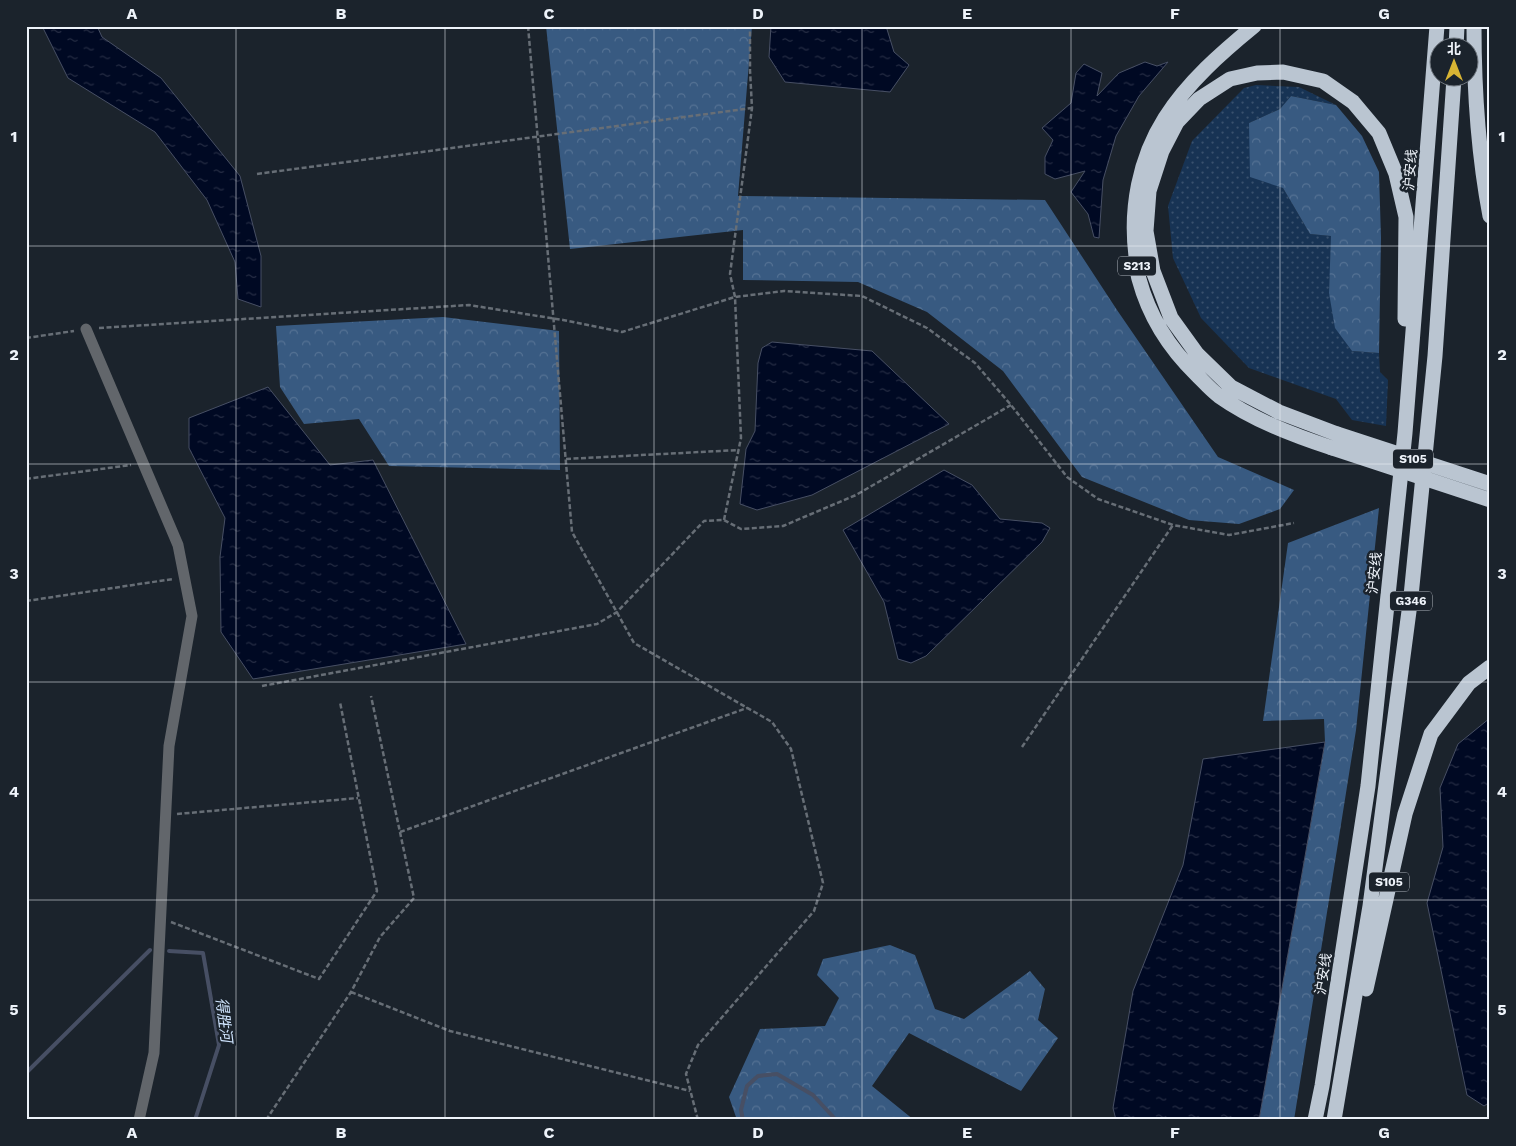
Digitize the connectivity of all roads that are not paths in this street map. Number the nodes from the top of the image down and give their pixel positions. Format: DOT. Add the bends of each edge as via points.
graph roads {
  1 [pos="1254,26"];
  2 [pos="1437,26"];
  3 [pos="1474,26"];
  4 [pos="1453,88"];
  5 [pos="1490,216"];
  6 [pos="86,329"];
  7 [pos="1405,433"];
  8 [pos="1335,441"];
  9 [pos="1490,484"];
  10 [pos="1490,500"];
  11 [pos="1490,668"];
  12 [pos="140,1120"];
  13 [pos="1315,1120"];
  14 [pos="1336,1120"];
  1 -- 8 [label="highway, S213" via="1187,86 1148,150 1136,191 1133,233 1138,278 1154,320 1180,359 1218,396 1265,423"];
  2 -- 7 [label="highway, 沪安线 / G346"];
  3 -- 5 [label="highway" via="1474,81 1481,166"];
  4 -- 14 [label="highway, G346" via="1435,356 1411,596 1370,906"];
  6 -- 12 [label="street" via="178,545 192,616 169,746 154,1052"];
  7 -- 8 [label="highway" via="1406,217 1396,174 1379,133 1353,102 1323,81 1283,72 1230,79 1199,99 1178,122 1162,151 1149,191 1146,231 1154,271 1171,318 1197,354 1230,387"];
  7 -- 13 [label="highway, 沪安线 / G346" via="1368,786"];
  8 -- 9 [label="highway, S105, bridge"];
  8 -- 10 [label="highway, S213, bridge"];
  11 -- 14 [label="highway, S105" via="1469,683 1431,734 1405,814"];
}
